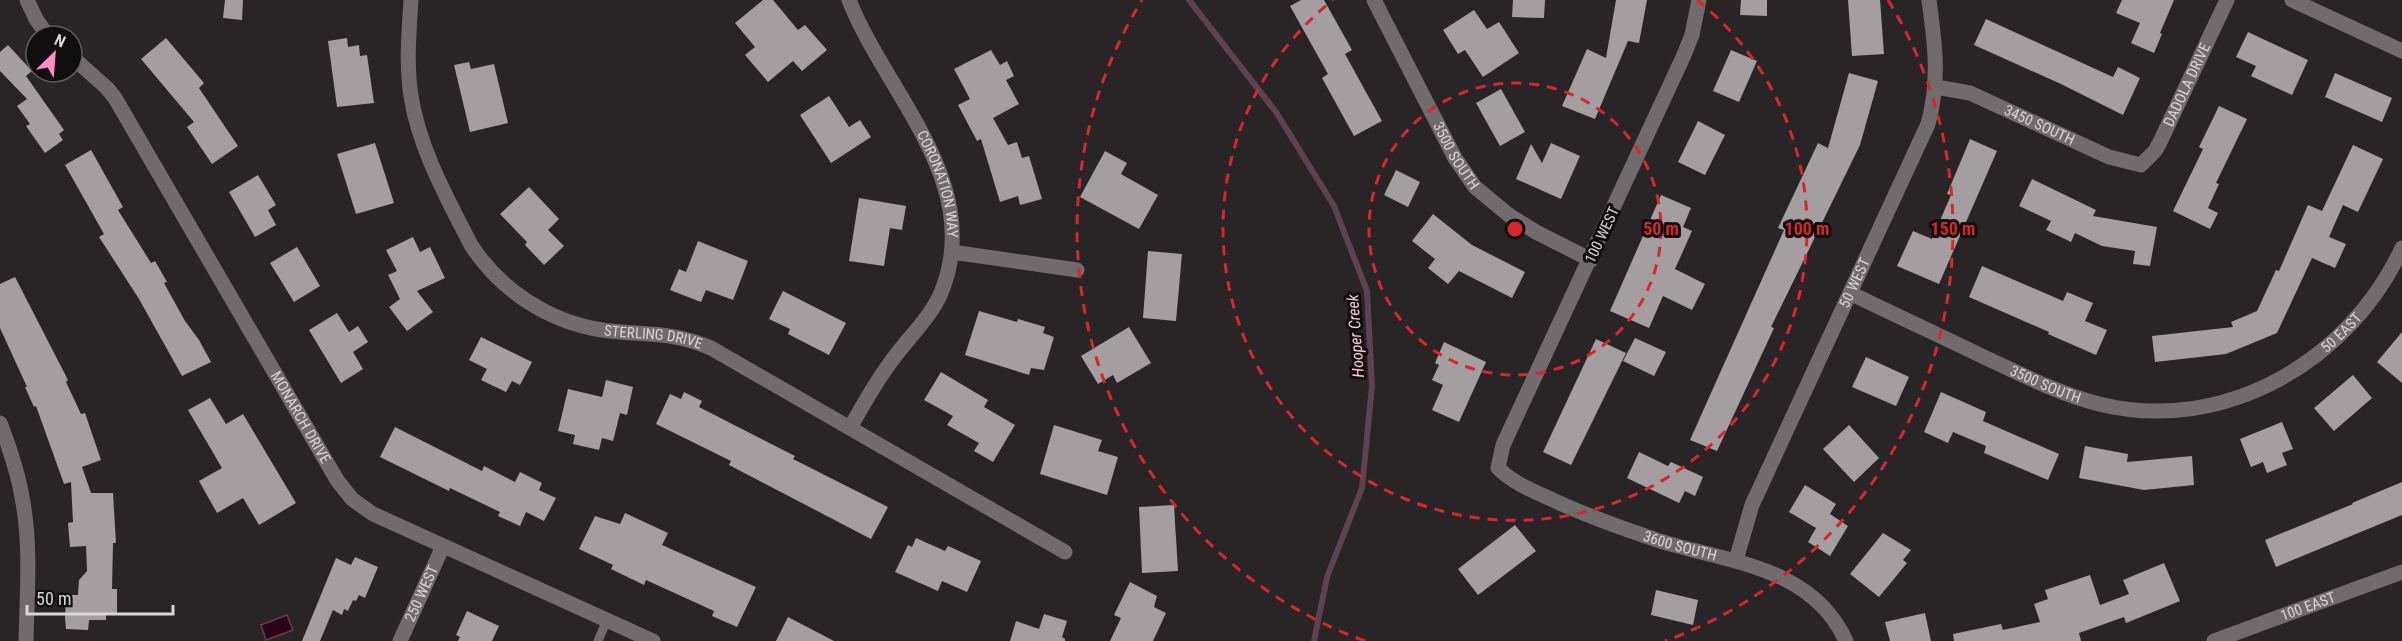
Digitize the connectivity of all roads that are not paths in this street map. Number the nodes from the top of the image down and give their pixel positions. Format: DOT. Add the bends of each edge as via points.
graph roads {
  1 [pos="27,0"];
  2 [pos="411,0"];
  3 [pos="849,0"];
  4 [pos="1375,0"];
  5 [pos="1699,0"];
  6 [pos="1929,0"];
  7 [pos="2227,0"];
  8 [pos="2292,0"];
  9 [pos="40,24"];
  10 [pos="2402,51"];
  11 [pos="84,68"];
  12 [pos="1936,87"];
  13 [pos="2141,165"];
  14 [pos="2402,248"];
  15 [pos="952,252"];
  16 [pos="1590,260"];
  17 [pos="1077,270"];
  18 [pos="1850,293"];
  19 [pos="2256,392"];
  20 [pos="0,423"];
  21 [pos="850,428"];
  22 [pos="1498,468"];
  23 [pos="443,546"];
  24 [pos="1065,552"];
  25 [pos="1736,560"];
  26 [pos="2402,572"];
  27 [pos="607,620"];
  28 [pos="26,641"];
  29 [pos="400,641"];
  30 [pos="598,641"];
  31 [pos="653,641"];
  32 [pos="1846,641"];
  33 [pos="2214,641"];
  1 -- 9 [label="street"];
  2 -- 21 [label="street, STERLING DRIVE" via="408,74 417,125 471,245 504,283 536,308 567,321 603,330 663,334 703,345"];
  3 -- 15 [label="street, CORONATION WAY" via="939,166 953,217"];
  4 -- 16 [label="street, 3500 SOUTH" via="1455,158 1475,187 1510,216"];
  5 -- 16 [label="street, 100 WEST" via="1684,55"];
  6 -- 12 [label="street, 50 WEST"];
  7 -- 13 [label="street, DADOLA DRIVE" via="2155,151"];
  8 -- 10 [label="street"];
  11 -- 23 [label="street, MONARCH DRIVE" via="107,88 123,111 344,490 373,514"];
  12 -- 13 [label="street, 3450 SOUTH" via="1961,90 2109,157"];
  12 -- 18 [label="street, 50 WEST" via="1928,124"];
  14 -- 19 [label="street, 50 EAST" via="2371,302 2338,338 2299,369"];
  15 -- 17 [label="street"];
  15 -- 21 [label="street, CORONATION WAY" via="933,309 885,370"];
  16 -- 22 [label="street, 100 WEST" via="1503,446"];
  18 -- 19 [label="street, 3500 SOUTH" via="2040,383 2101,405 2179,410"];
  18 -- 25 [label="street, 50 WEST" via="1752,505"];
  20 -- 28 [label="street" via="24,504 28,564"];
  21 -- 24 [label="street, STERLING DRIVE"];
  22 -- 25 [label="street, 3600 SOUTH" via="1515,482 1589,515 1658,540"];
  23 -- 27 [label="street, MONARCH DRIVE"];
  23 -- 29 [label="street, 250 WEST"];
  25 -- 32 [label="street, 3600 SOUTH" via="1761,567 1796,586 1831,617"];
  26 -- 33 [label="street, 100 EAST"];
  27 -- 30 [label="lane"];
  27 -- 31 [label="street, MONARCH DRIVE"];
}
